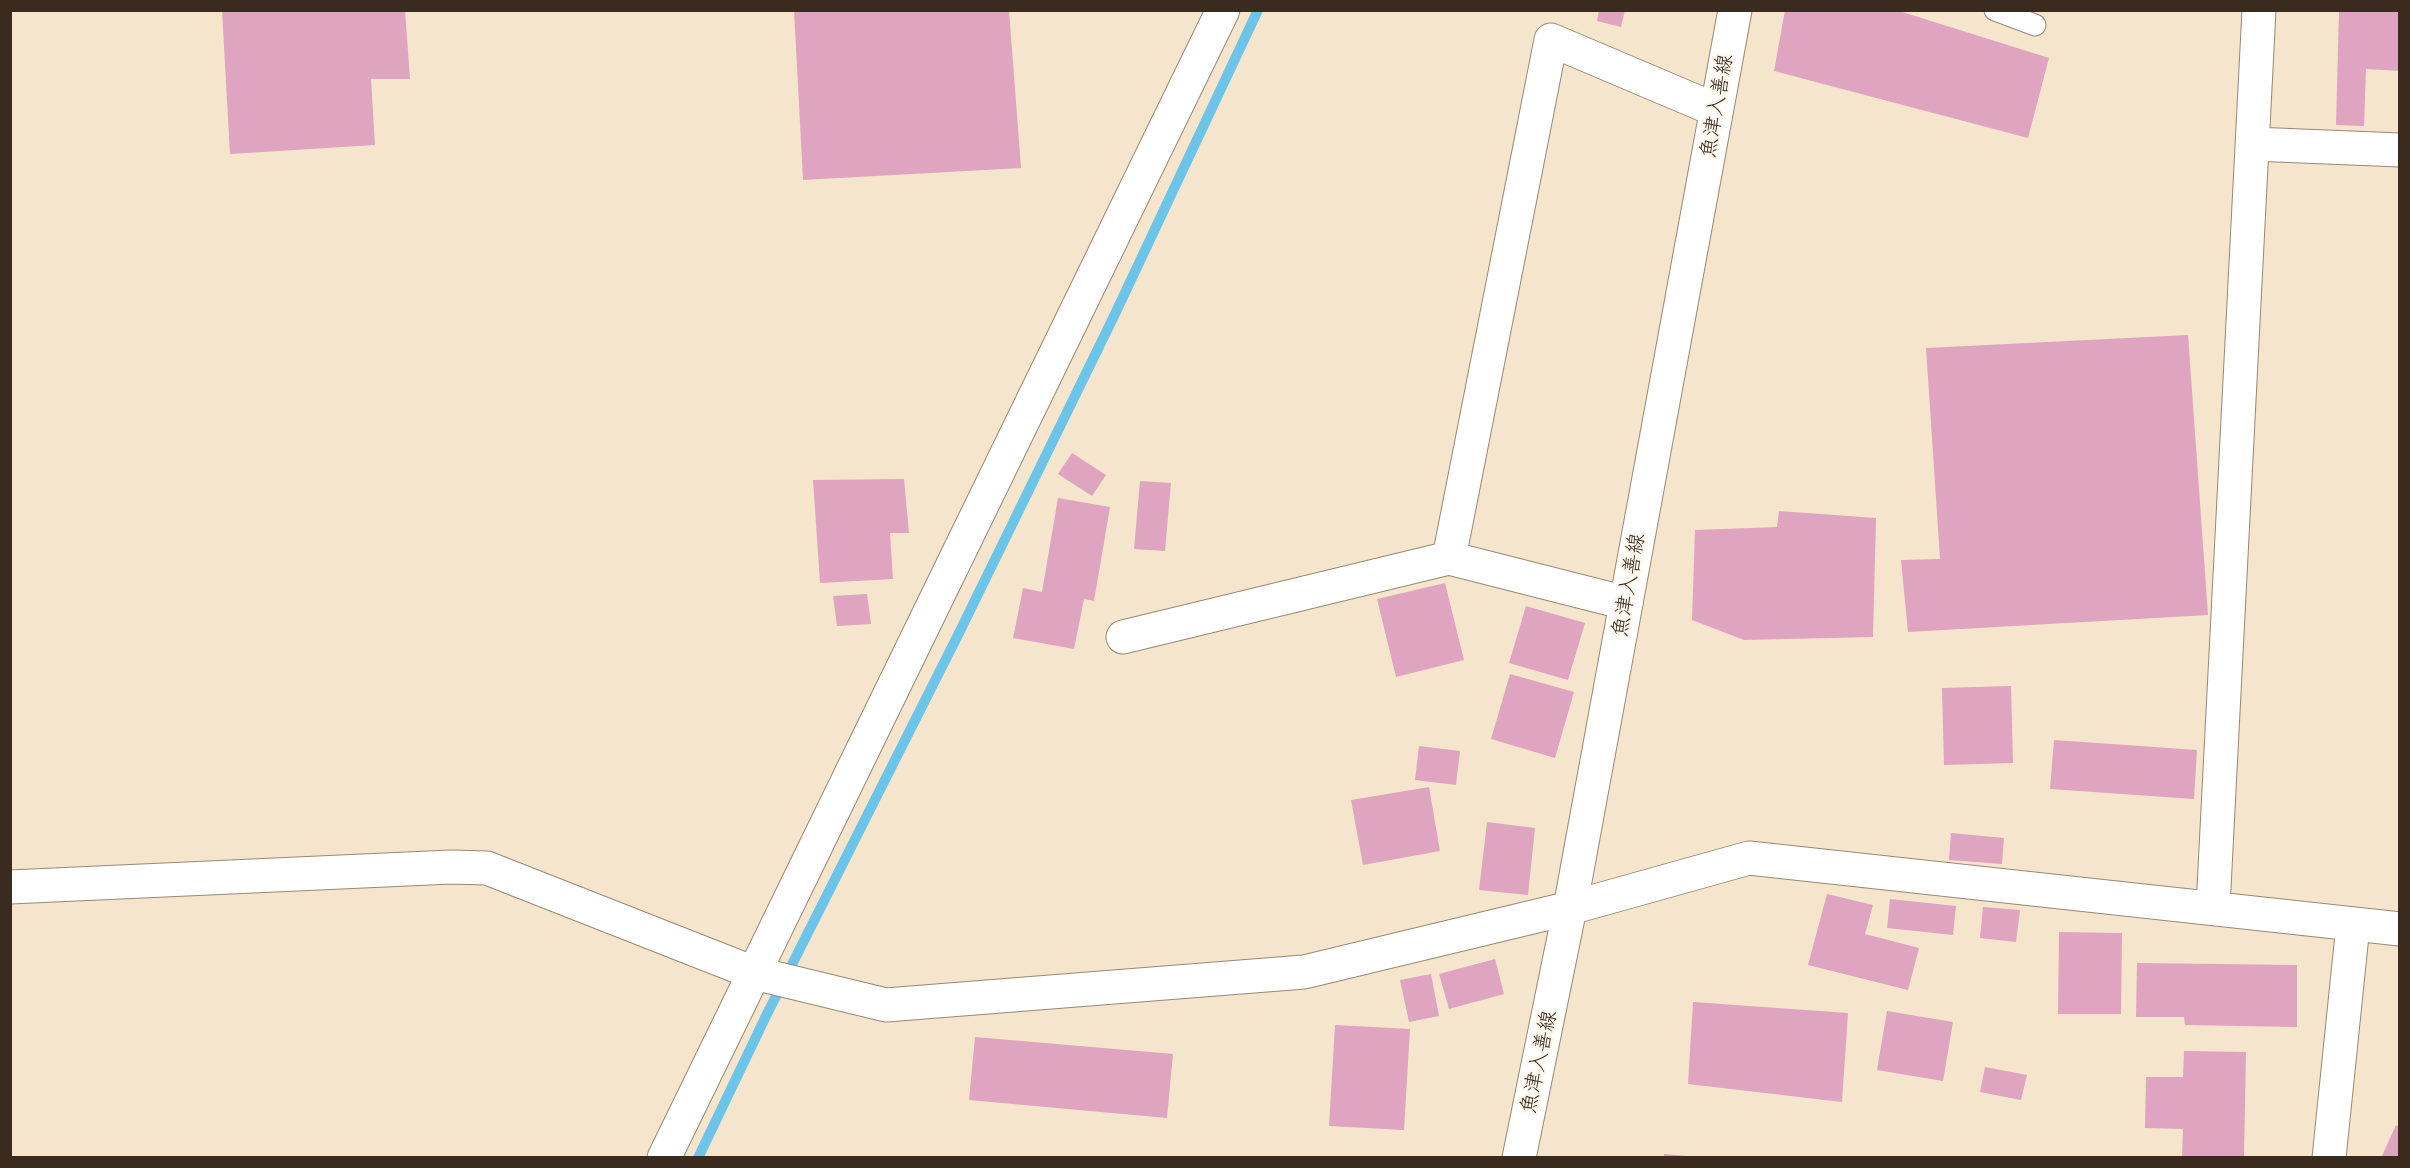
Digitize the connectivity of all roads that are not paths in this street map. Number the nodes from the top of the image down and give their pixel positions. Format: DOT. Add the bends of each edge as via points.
graph roads {
  1 [pos="1223,10"];
  2 [pos="1734,10"];
  3 [pos="1995,10"];
  4 [pos="2259,10"];
  5 [pos="2035,25"];
  6 [pos="1716,110"];
  7 [pos="2253,144"];
  8 [pos="2400,150"];
  9 [pos="1449,558"];
  10 [pos="1626,603"];
  11 [pos="1123,637"];
  12 [pos="10,886"];
  13 [pos="2213,907"];
  14 [pos="1570,908"];
  15 [pos="2353,925"];
  16 [pos="2400,929"];
  17 [pos="754,973"];
  18 [pos="664,1158"];
  19 [pos="1519,1158"];
  20 [pos="2329,1158"];
  1 -- 17 [label="street"];
  2 -- 6 [label="street, 魚津入善線"];
  3 -- 5 [label="lane"];
  4 -- 7 [label="street"];
  6 -- 9 [label="street" via="1551,40"];
  6 -- 10 [label="street, 魚津入善線"];
  7 -- 8 [label="street"];
  7 -- 13 [label="street"];
  9 -- 10 [label="street"];
  9 -- 11 [label="street"];
  10 -- 14 [label="street, 魚津入善線"];
  12 -- 17 [label="street" via="487,868"];
  13 -- 14 [label="street" via="1749,858"];
  13 -- 15 [label="street"];
  14 -- 17 [label="street" via="1292,973 886,1005"];
  14 -- 19 [label="street, 魚津入善線"];
  15 -- 16 [label="street"];
  15 -- 20 [label="street"];
  17 -- 18 [label="street"];
}
